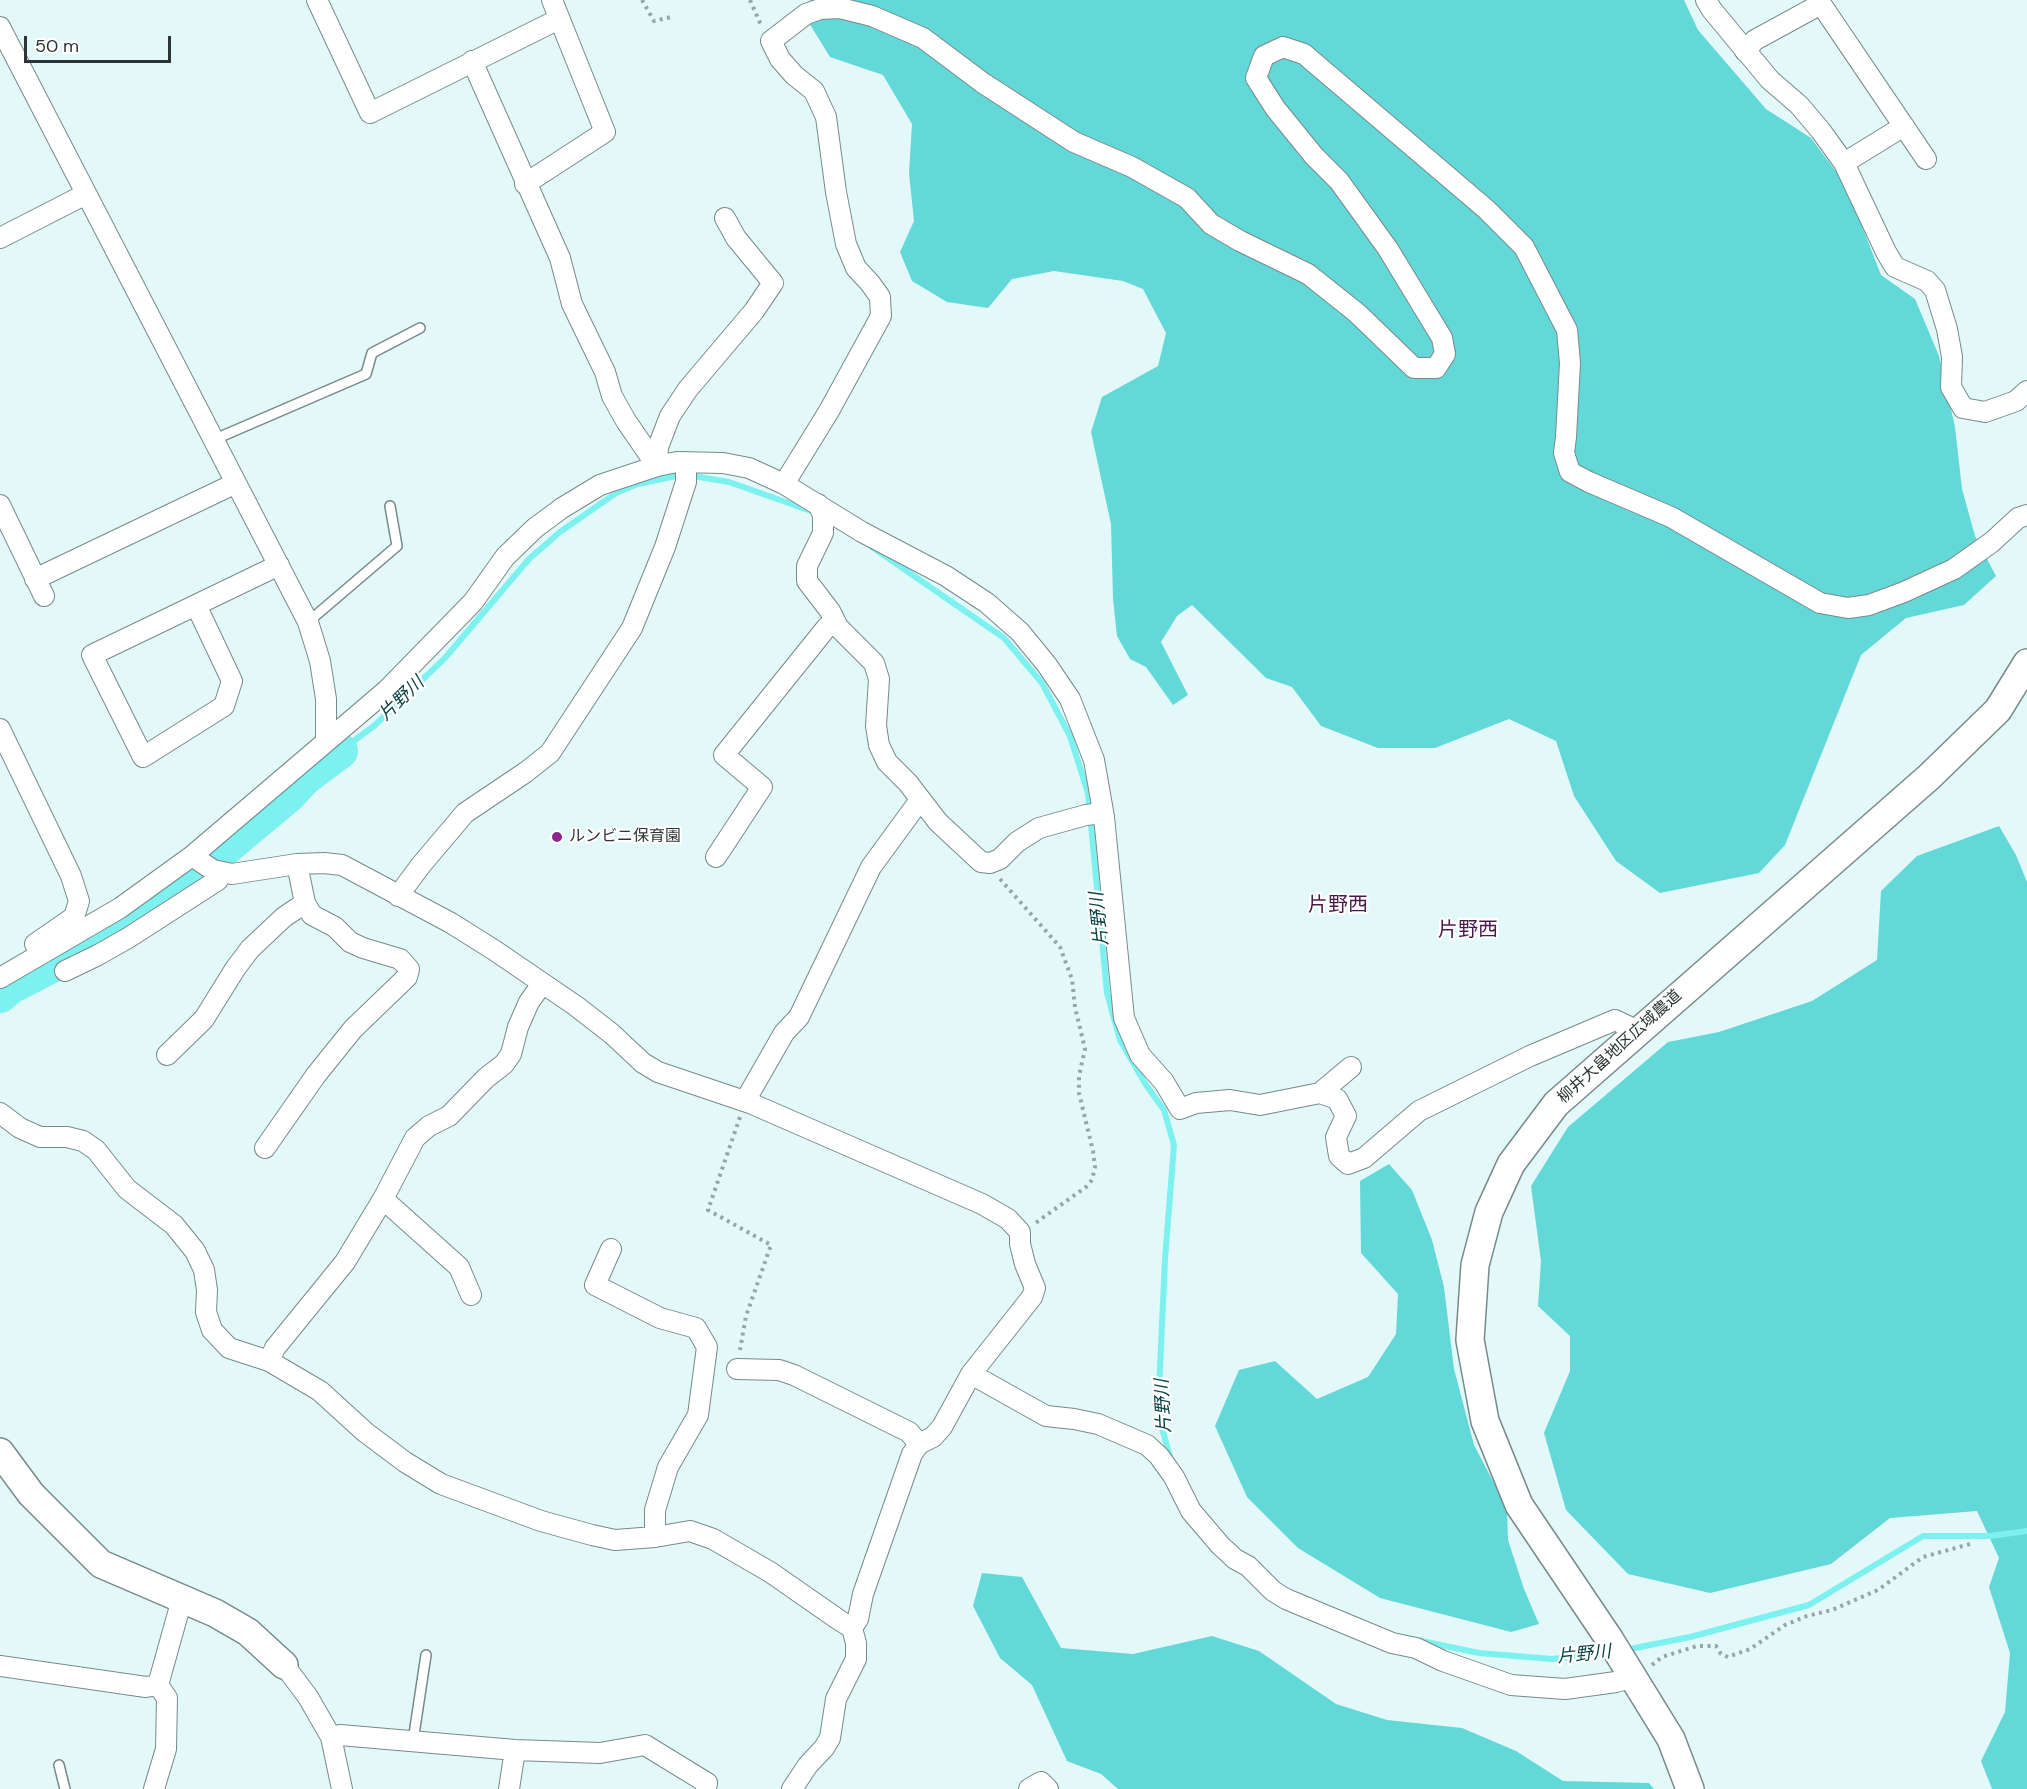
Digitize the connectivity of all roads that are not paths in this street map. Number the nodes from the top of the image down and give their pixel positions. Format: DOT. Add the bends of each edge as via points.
graph roads {
  1 [pos="318,0"];
  2 [pos="1706,0"];
  3 [pos="555,9"];
  4 [pos="0,27"];
  5 [pos="1745,51"];
  6 [pos="472,61"];
  7 [pos="1904,126"];
  8 [pos="1926,159"];
  9 [pos="1844,164"];
  10 [pos="525,184"];
  11 [pos="86,194"];
  12 [pos="725,218"];
  13 [pos="0,238"];
  14 [pos="420,328"];
  15 [pos="2027,391"];
  16 [pos="213,440"];
  17 [pos="657,466"];
  18 [pos="686,471"];
  19 [pos="236,483"];
  20 [pos="784,484"];
  21 [pos="818,504"];
  22 [pos="0,505"];
  23 [pos="390,506"];
  24 [pos="2027,515"];
  25 [pos="279,566"];
  26 [pos="196,605"];
  27 [pos="835,621"];
  28 [pos="308,622"];
  29 [pos="2027,663"];
  30 [pos="0,729"];
  31 [pos="326,742"];
  32 [pos="920,800"];
  33 [pos="1096,814"];
  34 [pos="716,857"];
  35 [pos="297,864"];
  36 [pos="206,865"];
  37 [pos="398,896"];
  38 [pos="305,903"];
  39 [pos="23,963"];
  40 [pos="65,971"];
  41 [pos="0,978"];
  42 [pos="542,984"];
  43 [pos="1638,1031"];
  44 [pos="167,1055"];
  45 [pos="1351,1067"];
  46 [pos="1320,1093"];
  47 [pos="745,1101"];
  48 [pos="0,1113"];
  49 [pos="265,1148"];
  50 [pos="383,1199"];
  51 [pos="611,1249"];
  52 [pos="471,1295"];
  53 [pos="269,1361"];
  54 [pos="737,1369"];
  55 [pos="971,1374"];
  56 [pos="919,1444"];
  57 [pos="0,1452"];
  58 [pos="655,1537"];
  59 [pos="182,1599"];
  60 [pos="852,1628"];
  61 [pos="426,1654"];
  62 [pos="1623,1659"];
  63 [pos="284,1665"];
  64 [pos="0,1666"];
  65 [pos="158,1685"];
  66 [pos="331,1737"];
  67 [pos="413,1741"];
  68 [pos="515,1750"];
  69 [pos="59,1765"];
  70 [pos="64,1789"];
  71 [pos="154,1789"];
  72 [pos="342,1789"];
  73 [pos="509,1789"];
  74 [pos="706,1789"];
  75 [pos="792,1789"];
  76 [pos="1029,1789"];
  77 [pos="1048,1789"];
  78 [pos="1690,1789"];
  1 -- 6 [label="street" via="370,113"];
  2 -- 5 [label="street"];
  3 -- 6 [label="street"];
  3 -- 10 [label="street" via="605,132"];
  4 -- 11 [label="street"];
  5 -- 7 [label="street" via="1755,40 1821,4"];
  5 -- 9 [label="street" via="1799,105"];
  6 -- 10 [label="street"];
  7 -- 8 [label="street"];
  7 -- 9 [label="street"];
  9 -- 15 [label="street" via="1895,267 1927,281 1935,290 1952,357 1951,387 1963,408 1984,412 2016,401"];
  10 -- 17 [label="street" via="560,258 572,304 605,372 612,396"];
  11 -- 13 [label="street"];
  11 -- 16 [label="street"];
  12 -- 17 [label="street" via="736,238 773,283 670,416 658,447"];
  14 -- 16 [label="lane" via="372,353 366,374"];
  16 -- 19 [label="street"];
  17 -- 18 [label="street"];
  17 -- 31 [label="street" via="600,485 535,528 505,557 473,602 387,690"];
  18 -- 20 [label="street" via="723,463 749,468"];
  18 -- 37 [label="street" via="665,547 632,628 550,753 465,813"];
  19 -- 22 [label="street" via="40,588"];
  19 -- 25 [label="street"];
  20 -- 21 [label="street"];
  20 -- 24 [label="street" via="881,316 880,297 856,268 846,244 826,117 814,91 780,59 771,41 806,14 840,8 872,16 923,38 1074,142 1132,167 1187,198 1211,224 1308,274 1357,313 1414,368 1436,368 1445,354 1442,338 1394,259 1339,181 1275,108 1256,78 1264,56 1282,46 1304,54 1486,209 1524,247 1567,330 1570,363 1564,453 1570,472 1671,517 1820,603 1848,608 1904,592 1954,569"];
  21 -- 27 [label="street" via="824,515 823,533 807,566 807,580"];
  21 -- 33 [label="street" via="946,576 987,603 1020,632 1071,699 1094,760"];
  23 -- 28 [label="lane" via="397,546"];
  25 -- 26 [label="street"];
  25 -- 28 [label="street"];
  26 -- 26 [label="street" via="92,655 143,757 224,706 232,681"];
  27 -- 32 [label="street" via="874,663 879,679 879,745 887,762"];
  27 -- 34 [label="street" via="724,754 762,787"];
  28 -- 31 [label="street" via="326,699"];
  29 -- 43 [label="street, 柳井大畠地区広域農道" via="1998,710 1929,777"];
  30 -- 39 [label="street" via="79,901 74,916 27,950"];
  31 -- 36 [label="street"];
  32 -- 33 [label="street" via="981,862 990,863 1039,828"];
  32 -- 47 [label="street" via="872,867 799,1017 784,1034"];
  33 -- 46 [label="street" via="1124,1018 1140,1055 1164,1082 1180,1109 1196,1103 1230,1100 1260,1105"];
  35 -- 36 [label="street" via="232,874"];
  35 -- 37 [label="street" via="342,865"];
  35 -- 38 [label="street"];
  36 -- 39 [label="street"];
  36 -- 40 [label="street" via="218,880 128,938"];
  37 -- 42 [label="street" via="451,923"];
  38 -- 44 [label="street" via="250,949 204,1019"];
  38 -- 49 [label="street" via="312,915 335,927 350,942 400,959 409,969 323,1066"];
  39 -- 41 [label="street"];
  42 -- 47 [label="street" via="576,1006 651,1068"];
  42 -- 50 [label="street" via="529,1002 504,1064 450,1116 415,1138"];
  43 -- 46 [label="street" via="1615,1020 1530,1056 1419,1111 1364,1158 1348,1164 1340,1156 1336,1137 1346,1116 1337,1099"];
  43 -- 62 [label="street, 柳井大畠地区広域農道" via="1556,1104 1511,1164 1489,1212 1475,1265 1470,1340 1485,1420 1519,1505"];
  45 -- 46 [label="street"];
  47 -- 55 [label="street" via="982,1204 1008,1219 1020,1232 1035,1288 1032,1298"];
  48 -- 53 [label="street" via="40,1137 67,1137 96,1150 127,1189 174,1225 195,1251 204,1270 206,1312 213,1330 229,1348"];
  50 -- 52 [label="street" via="459,1268"];
  50 -- 53 [label="street" via="345,1262 275,1348"];
  51 -- 58 [label="street" via="595,1286 660,1318 696,1328 707,1347 698,1415 668,1467 655,1510"];
  53 -- 58 [label="street" via="320,1391 365,1432 441,1484 541,1521 592,1535 615,1540"];
  54 -- 56 [label="street" via="779,1370 794,1375 909,1432"];
  55 -- 56 [label="street" via="942,1427"];
  55 -- 62 [label="street" via="1046,1416 1098,1425 1147,1445 1174,1477 1191,1511 1220,1545 1286,1599 1511,1685 1564,1689 1617,1682"];
  56 -- 60 [label="street" via="912,1454"];
  57 -- 59 [label="street" via="31,1494 101,1564"];
  58 -- 60 [label="street" via="690,1531 713,1539"];
  59 -- 63 [label="street" via="248,1632"];
  59 -- 65 [label="street"];
  60 -- 75 [label="street" via="856,1659 841,1686 830,1738"];
  61 -- 67 [label="lane"];
  62 -- 78 [label="street, 柳井大畠地区広域農道" via="1671,1739"];
  63 -- 66 [label="street"];
  64 -- 65 [label="street" via="146,1687"];
  65 -- 71 [label="street" via="167,1698 166,1749"];
  66 -- 67 [label="street"];
  66 -- 72 [label="street"];
  67 -- 68 [label="street"];
  68 -- 73 [label="street"];
  68 -- 74 [label="street" via="600,1753 645,1745 707,1783"];
  69 -- 70 [label="lane"];
  76 -- 77 [label="street" via="1041,1782"];
}
